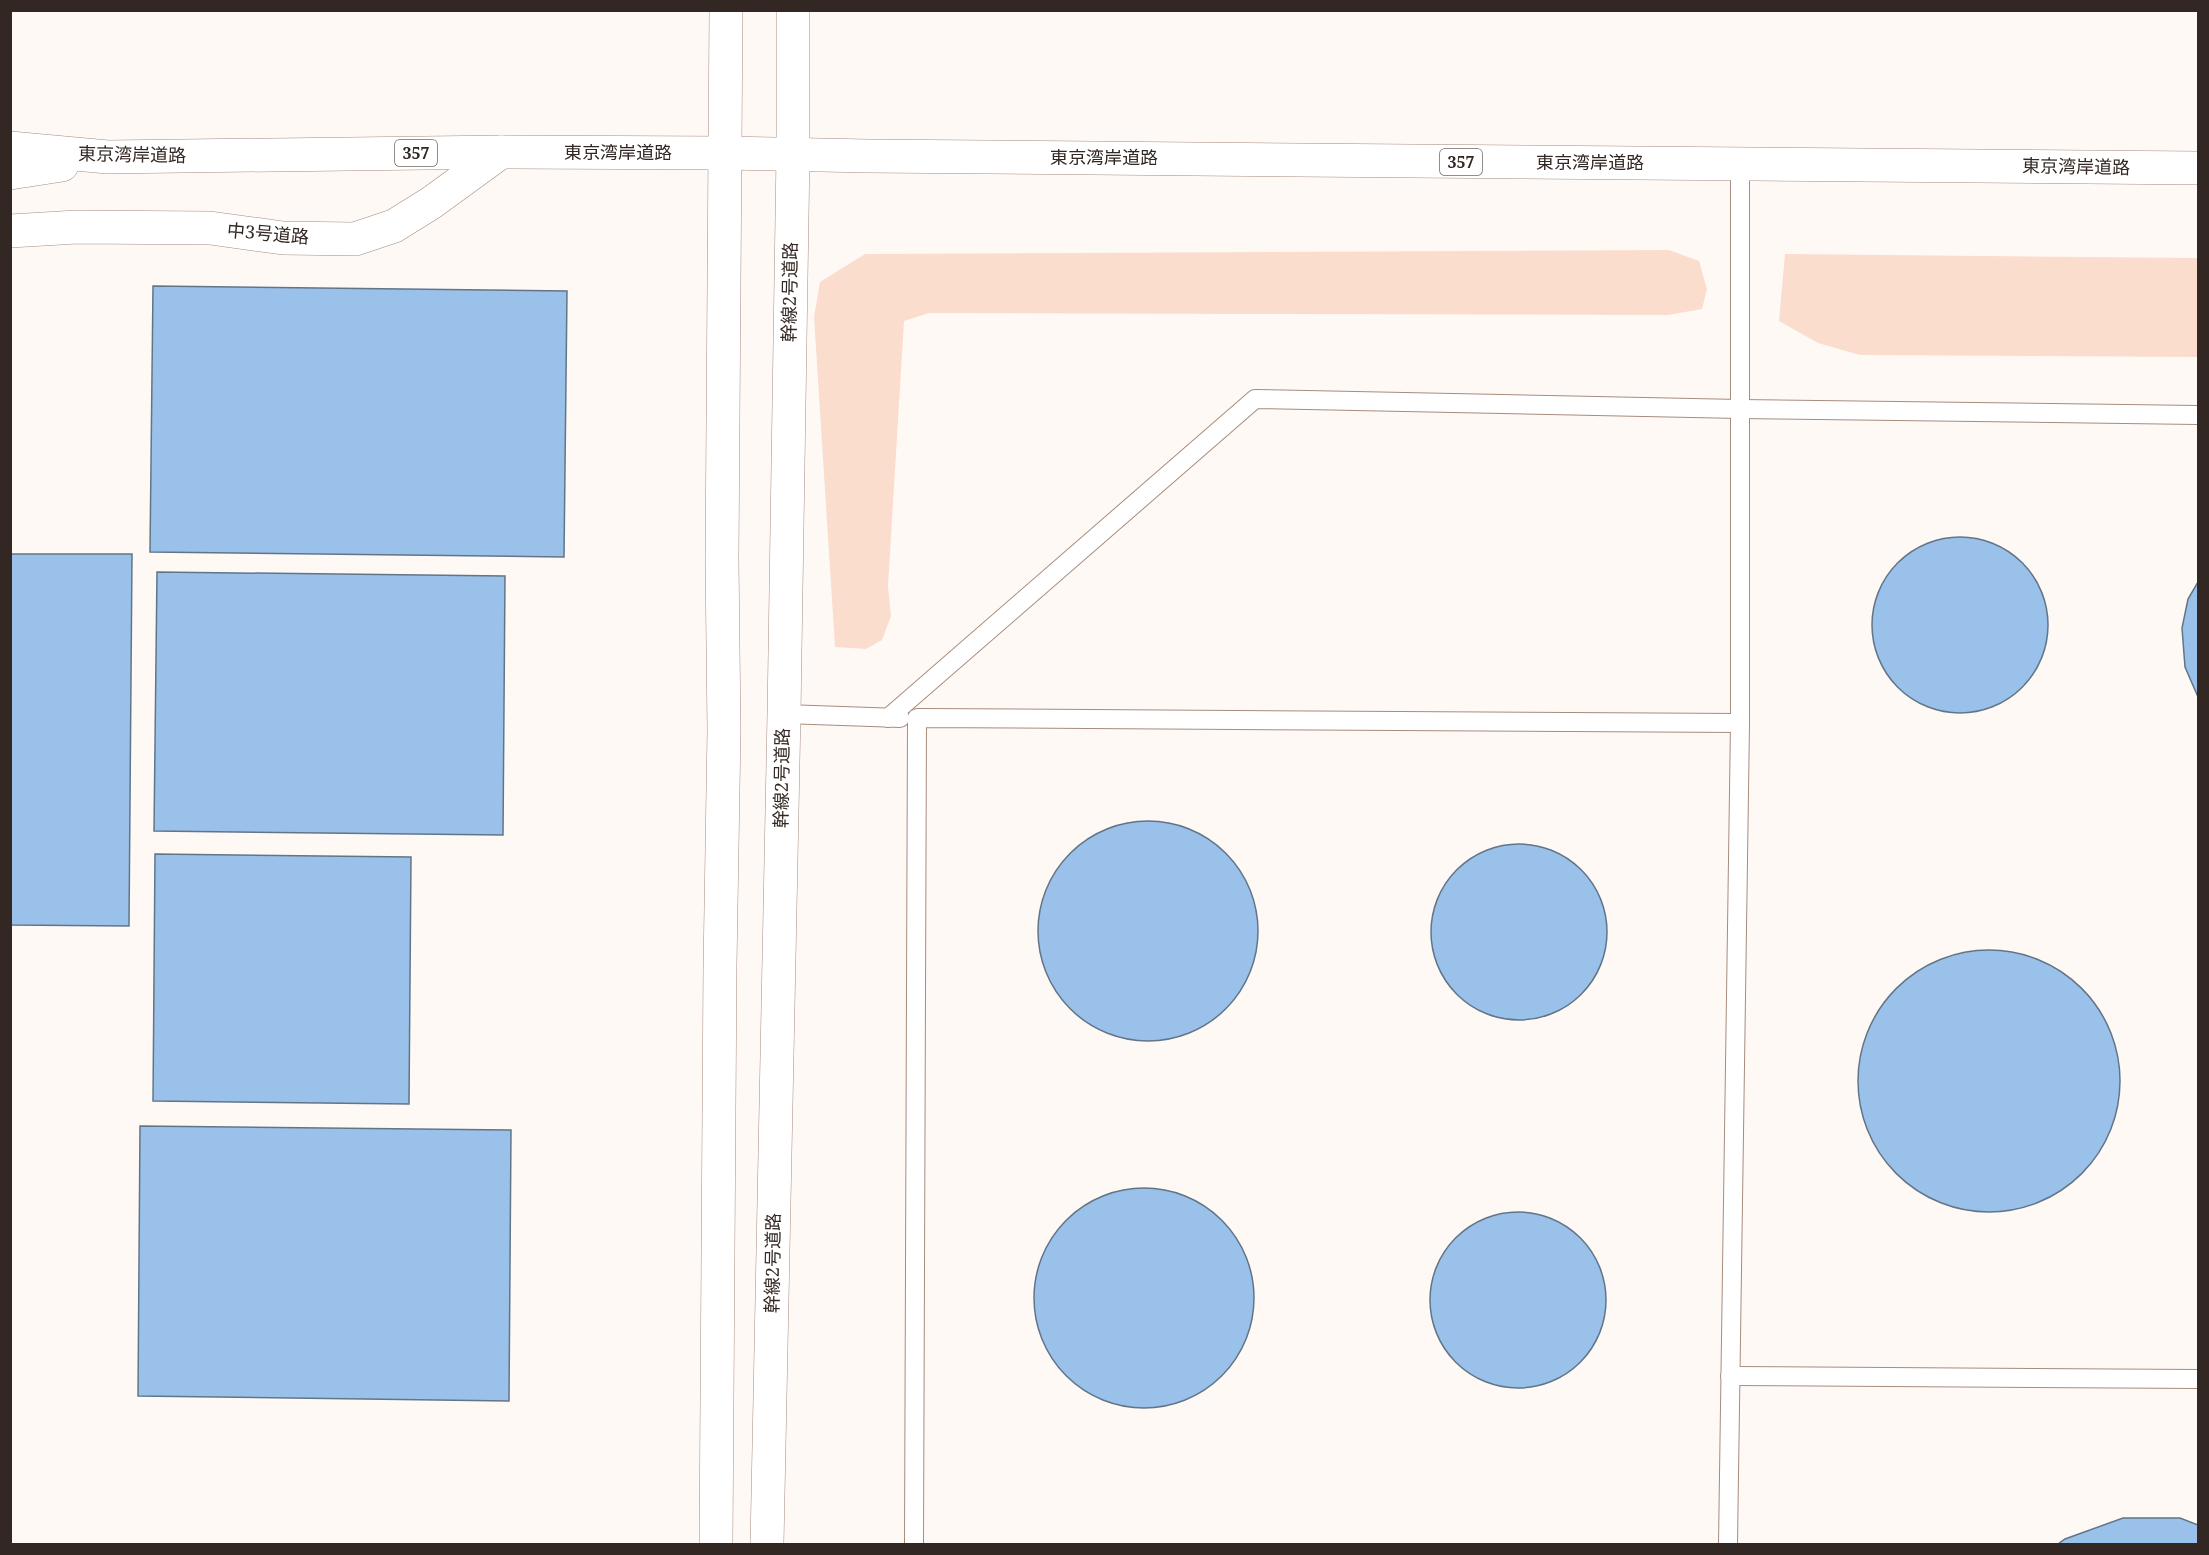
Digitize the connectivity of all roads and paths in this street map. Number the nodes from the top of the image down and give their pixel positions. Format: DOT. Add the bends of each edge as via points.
graph roads {
  1 [pos="726,10"];
  2 [pos="793,10"];
  3 [pos="10,148"];
  4 [pos="501,152"];
  5 [pos="724,153"];
  6 [pos="793,155"];
  7 [pos="108,157"];
  8 [pos="1740,164"];
  9 [pos="2199,168"];
  10 [pos="10,173"];
  11 [pos="10,231"];
  12 [pos="1740,409"];
  13 [pos="2199,416"];
  14 [pos="784,714"];
  15 [pos="888,718"];
  16 [pos="917,718"];
  17 [pos="1740,723"];
  18 [pos="1730,1376"];
  19 [pos="2199,1379"];
  20 [pos="716,1545"];
  21 [pos="767,1545"];
  22 [pos="914,1545"];
  23 [pos="1728,1545"];
  1 -- 5 [label="main road"];
  2 -- 6 [label="main road, 幹線2号道路"];
  3 -- 7 [label="main road, 東京湾岸道路 / 357"];
  4 -- 5 [label="main road, 東京湾岸道路 / 357"];
  4 -- 7 [label="main road, 東京湾岸道路 / 357"];
  4 -- 11 [label="main road, 中3号道路" via="394,226 356,239 283,238 210,228"];
  5 -- 6 [label="main road, 東京湾岸道路 / 357"];
  5 -- 20 [label="main road" via="724,731"];
  6 -- 8 [label="main road, 東京湾岸道路 / 357"];
  6 -- 14 [label="main road, 幹線2号道路"];
  7 -- 10 [label="main road, 357"];
  8 -- 9 [label="main road, 東京湾岸道路 / 357"];
  8 -- 12 [label="lane"];
  12 -- 13 [label="lane"];
  12 -- 15 [label="lane" via="1255,399"];
  12 -- 17 [label="lane"];
  14 -- 15 [label="lane"];
  14 -- 21 [label="main road, 幹線2号道路"];
  15 -- 16 [label="lane"];
  16 -- 17 [label="lane"];
  16 -- 22 [label="lane"];
  17 -- 18 [label="lane"];
  18 -- 19 [label="lane"];
  18 -- 23 [label="lane"];
}
